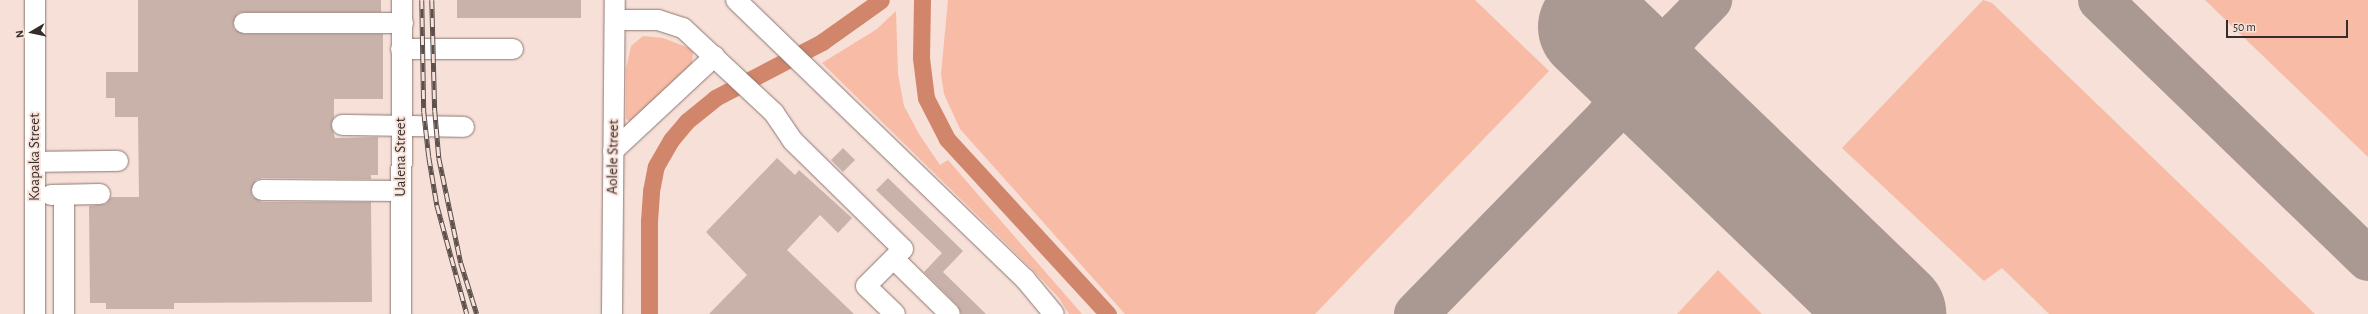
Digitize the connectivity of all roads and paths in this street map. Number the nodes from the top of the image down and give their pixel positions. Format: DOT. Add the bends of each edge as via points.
graph roads {
  1 [pos="35,0"];
  2 [pos="402,0"];
  3 [pos="615,0"];
  4 [pos="736,0"];
  5 [pos="615,20"];
  6 [pos="244,22"];
  7 [pos="403,23"];
  8 [pos="401,49"];
  9 [pos="513,49"];
  10 [pos="715,56"];
  11 [pos="342,125"];
  12 [pos="401,125"];
  13 [pos="464,127"];
  14 [pos="613,151"];
  15 [pos="118,161"];
  16 [pos="35,162"];
  17 [pos="262,190"];
  18 [pos="401,191"];
  19 [pos="100,194"];
  20 [pos="64,195"];
  21 [pos="35,196"];
  22 [pos="894,259"];
  23 [pos="35,314"];
  24 [pos="64,314"];
  25 [pos="400,314"];
  26 [pos="612,314"];
  27 [pos="895,314"];
  28 [pos="950,314"];
  29 [pos="1054,314"];
  1 -- 16 [label="street, Koapaka Street"];
  2 -- 7 [label="street, Ualena Street"];
  3 -- 5 [label="street, Aolele Street"];
  4 -- 29 [label="street" via="1025,279"];
  5 -- 10 [label="street" via="658,20 672,23 683,28"];
  5 -- 14 [label="street, Aolele Street"];
  6 -- 7 [label="street"];
  7 -- 8 [label="street, Ualena Street"];
  8 -- 9 [label="street"];
  8 -- 12 [label="street, Ualena Street"];
  10 -- 14 [label="street"];
  10 -- 22 [label="street" via="774,113 793,141 903,249"];
  11 -- 12 [label="street"];
  12 -- 13 [label="street"];
  12 -- 18 [label="street, Ualena Street"];
  14 -- 26 [label="street, Aolele Street"];
  15 -- 16 [label="street"];
  16 -- 21 [label="street, Koapaka Street"];
  17 -- 18 [label="street"];
  18 -- 25 [label="street, Ualena Street"];
  19 -- 20 [label="street"];
  20 -- 21 [label="street"];
  20 -- 24 [label="street"];
  21 -- 23 [label="street, Koapaka Street"];
  22 -- 27 [label="street" via="866,286"];
  22 -- 28 [label="street"];
}
